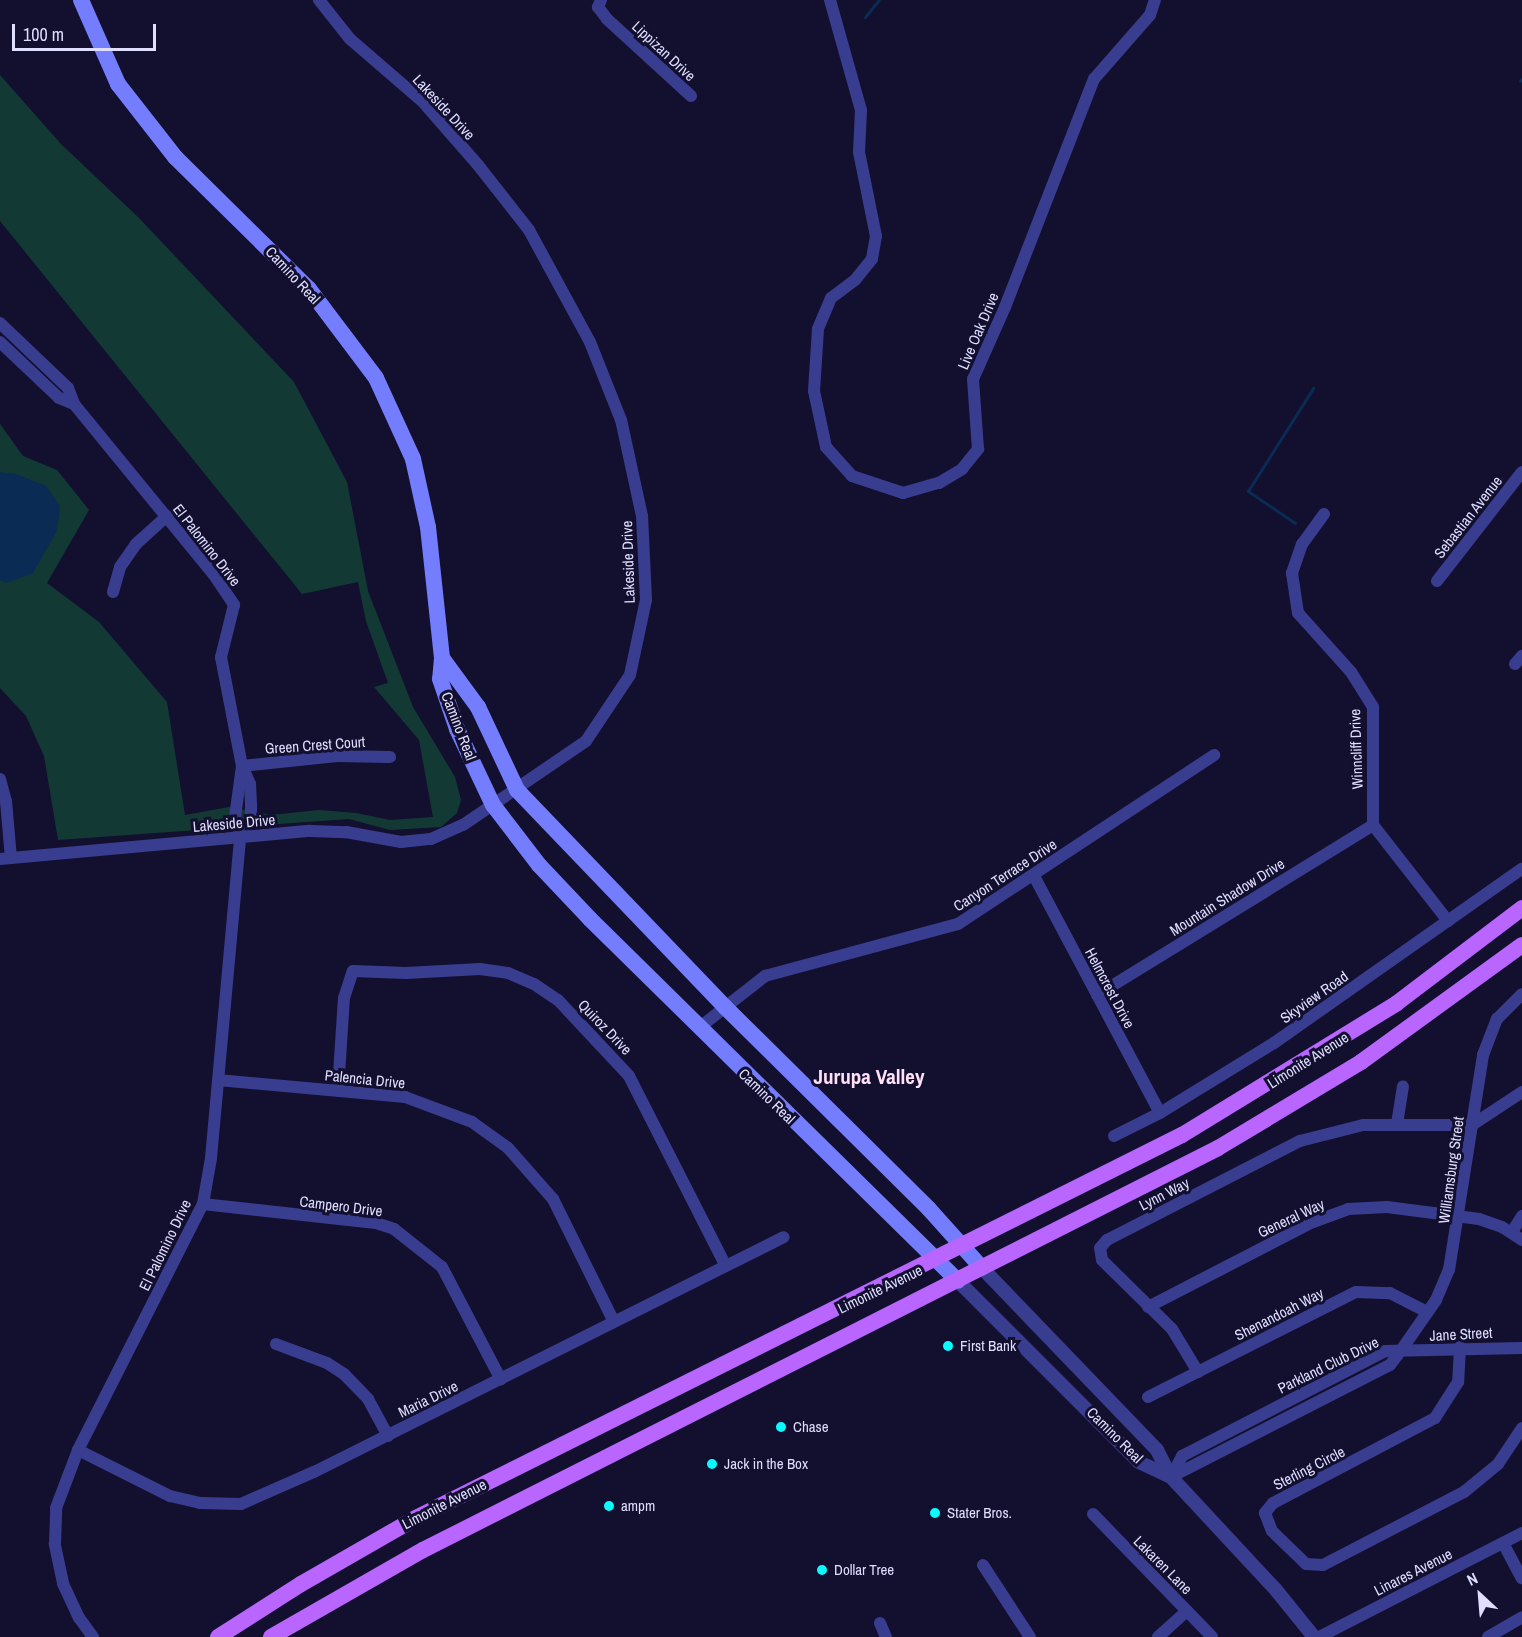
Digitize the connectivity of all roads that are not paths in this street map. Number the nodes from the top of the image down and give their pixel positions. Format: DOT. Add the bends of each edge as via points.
graph roads {
  1 [pos="81,0"];
  2 [pos="319,0"];
  3 [pos="602,0"];
  4 [pos="830,0"];
  5 [pos="1155,0"];
  6 [pos="691,96"];
  7 [pos="0,322"];
  8 [pos="0,342"];
  9 [pos="75,404"];
  10 [pos="1522,472"];
  11 [pos="1324,514"];
  12 [pos="167,516"];
  13 [pos="1437,581"];
  14 [pos="113,592"];
  15 [pos="442,658"];
  16 [pos="1214,755"];
  17 [pos="390,756"];
  18 [pos="242,766"];
  19 [pos="1,783"];
  20 [pos="517,790"];
  21 [pos="250,794"];
  22 [pos="237,795"];
  23 [pos="493,805"];
  24 [pos="1373,825"];
  25 [pos="240,837"];
  26 [pos="6,858"];
  27 [pos="1522,868"];
  28 [pos="1034,876"];
  29 [pos="1522,908"];
  30 [pos="1448,921"];
  31 [pos="1522,945"];
  32 [pos="1522,994"];
  33 [pos="1097,995"];
  34 [pos="725,1007"];
  35 [pos="700,1027"];
  36 [pos="218,1080"];
  37 [pos="1403,1086"];
  38 [pos="338,1090"];
  39 [pos="1522,1092"];
  40 [pos="1161,1113"];
  41 [pos="1397,1124"];
  42 [pos="1472,1125"];
  43 [pos="1114,1136"];
  44 [pos="203,1204"];
  45 [pos="1522,1216"];
  46 [pos="1460,1217"];
  47 [pos="1517,1236"];
  48 [pos="784,1238"];
  49 [pos="963,1247"];
  50 [pos="938,1260"];
  51 [pos="726,1266"];
  52 [pos="982,1268"];
  53 [pos="958,1281"];
  54 [pos="1148,1307"];
  55 [pos="1427,1312"];
  56 [pos="614,1322"];
  57 [pos="276,1344"];
  58 [pos="1461,1347"];
  59 [pos="1522,1348"];
  60 [pos="1402,1349"];
  61 [pos="1198,1372"];
  62 [pos="501,1380"];
  63 [pos="1148,1397"];
  64 [pos="1522,1428"];
  65 [pos="388,1436"];
  66 [pos="78,1450"];
  67 [pos="1171,1478"];
  68 [pos="1093,1514"];
  69 [pos="1522,1533"];
  70 [pos="1503,1543"];
  71 [pos="983,1565"];
  72 [pos="1522,1578"];
  73 [pos="1187,1611"];
  74 [pos="1522,1617"];
  75 [pos="880,1623"];
  76 [pos="93,1637"];
  77 [pos="218,1637"];
  78 [pos="271,1637"];
  79 [pos="886,1637"];
  80 [pos="1030,1637"];
  81 [pos="1158,1637"];
  82 [pos="1212,1637"];
  83 [pos="1314,1637"];
  84 [pos="1319,1637"];
  85 [pos="1488,1637"];
  1 -- 15 [label="main road, Camino Real" via="118,84 176,157 309,289 376,378 414,459 428,527"];
  2 -- 20 [label="street, Lakeside Drive" via="350,39 423,102 529,230 590,342 621,420 642,516 646,600 630,675 586,741"];
  3 -- 6 [label="street, Lippizan Drive" via="598,7 607,19"];
  4 -- 5 [label="street, Live Oak Drive" via="861,110 859,152 876,236 872,259 855,280 831,298 819,329 814,391 826,447 852,476 903,493 939,483 962,469 978,448 973,379 1005,308 1094,79 1149,15"];
  7 -- 9 [label="street, El Palomino Drive" via="50,367 68,388"];
  8 -- 9 [label="street, El Palomino Drive" via="59,398"];
  9 -- 12 [label="street, El Palomino Drive"];
  10 -- 13 [label="street, Sebastian Avenue"];
  11 -- 24 [label="street, Winncliff Drive" via="1302,544 1292,573 1298,614 1351,672 1373,707"];
  12 -- 14 [label="street" via="136,544 120,567"];
  12 -- 18 [label="street, El Palomino Drive" via="234,605 221,657"];
  15 -- 20 [label="main road, Camino Real" via="478,707"];
  15 -- 23 [label="main road, Camino Real" via="440,679 457,729"];
  16 -- 28 [label="street, Canyon Terrace Drive"];
  17 -- 18 [label="street, Green Crest Court" via="306,758"];
  18 -- 21 [label="street, El Palomino Drive"];
  18 -- 22 [label="street, El Palomino Drive"];
  19 -- 26 [label="street"];
  20 -- 23 [label="street, Lakeside Drive"];
  20 -- 34 [label="main road, Camino Real"];
  21 -- 22 [label="street"];
  21 -- 25 [label="street, El Palomino Drive" via="251,816"];
  22 -- 25 [label="street, El Palomino Drive" via="235,817"];
  23 -- 25 [label="street, Lakeside Drive" via="463,825 421,840 401,842 331,830"];
  23 -- 35 [label="main road, Camino Real" via="546,873"];
  24 -- 30 [label="street"];
  24 -- 33 [label="street, Mountain Shadow Drive"];
  25 -- 26 [label="street, Lakeside Drive"];
  25 -- 36 [label="street, El Palomino Drive"];
  27 -- 30 [label="street, Skyview Road"];
  28 -- 33 [label="street, Helmcrest Drive"];
  28 -- 34 [label="street, Canyon Terrace Drive" via="958,924 765,976"];
  29 -- 49 [label="main road, Limonite Avenue" via="1397,1003 1275,1081 1182,1135"];
  30 -- 40 [label="street, Skyview Road" via="1274,1043"];
  31 -- 52 [label="main road, Limonite Avenue" via="1426,1019 1293,1105 1218,1148"];
  32 -- 42 [label="street, Williamsburg Street" via="1497,1018 1483,1054"];
  33 -- 40 [label="street, Helmcrest Drive"];
  34 -- 35 [label="street, Canyon Terrace Drive"];
  34 -- 49 [label="main road, Camino Real"];
  35 -- 50 [label="main road, Camino Real"];
  36 -- 38 [label="street, Palencia Drive"];
  36 -- 44 [label="street, El Palomino Drive"];
  37 -- 41 [label="street"];
  38 -- 51 [label="street, Quiroz Drive" via="344,998 353,971 406,974 480,969 508,973 534,984 558,1000 629,1076"];
  38 -- 56 [label="street, Palencia Drive" via="405,1097 439,1107 472,1122 508,1148 553,1199"];
  39 -- 42 [label="street"];
  40 -- 43 [label="street, Skyview Road"];
  41 -- 42 [label="street, Lynn Way"];
  41 -- 54 [label="street, Lynn Way" via="1346,1128 1300,1141 1107,1240 1100,1248 1102,1260"];
  42 -- 46 [label="street, Williamsburg Street"];
  44 -- 62 [label="street, Campero Drive" via="376,1223 410,1239 431,1256 451,1281"];
  44 -- 66 [label="street, El Palomino Drive"];
  45 -- 47 [label="street"];
  46 -- 47 [label="street, General Way" via="1492,1222"];
  46 -- 54 [label="street, General Way" via="1387,1207 1348,1209 1313,1222"];
  46 -- 55 [label="street, Williamsburg Street" via="1449,1270"];
  48 -- 51 [label="street, Maria Drive"];
  49 -- 50 [label="main road, Limonite Avenue"];
  49 -- 52 [label="main road, Camino Real"];
  50 -- 53 [label="main road, Camino Real"];
  50 -- 77 [label="main road, Limonite Avenue" via="398,1528"];
  51 -- 56 [label="street, Maria Drive"];
  52 -- 53 [label="main road, Limonite Avenue"];
  52 -- 67 [label="street, Camino Real" via="1157,1450"];
  53 -- 67 [label="street, Camino Real" via="1139,1462"];
  53 -- 78 [label="main road, Limonite Avenue" via="423,1550"];
  54 -- 61 [label="street, Lynn Way" via="1184,1343"];
  55 -- 60 [label="street, Williamsburg Street"];
  55 -- 61 [label="street, Shenandoah Way" via="1390,1293 1356,1292"];
  56 -- 62 [label="street, Maria Drive"];
  57 -- 65 [label="street" via="327,1363 344,1374 368,1399"];
  58 -- 59 [label="street, Jane Street"];
  58 -- 60 [label="street, Jane Street" via="1416,1352"];
  58 -- 64 [label="street, Sterling Circle" via="1458,1382 1435,1418 1273,1503 1265,1513 1272,1531 1306,1564 1323,1565 1464,1492 1498,1464"];
  60 -- 67 [label="street, Parkland Club Drive" via="1390,1365"];
  61 -- 63 [label="street, Shenandoah Way"];
  62 -- 65 [label="street, Maria Drive"];
  65 -- 66 [label="street, Maria Drive" via="259,1498 220,1505 170,1496"];
  66 -- 76 [label="street, El Palomino Drive" via="59,1497 55,1544 72,1606"];
  67 -- 83 [label="street, Camino Real" via="1276,1590"];
  68 -- 73 [label="street, Lakaren Lane"];
  69 -- 70 [label="street, Linares Avenue"];
  70 -- 72 [label="street"];
  70 -- 84 [label="street, Linares Avenue"];
  71 -- 80 [label="street"];
  73 -- 81 [label="street"];
  73 -- 82 [label="street, Lakaren Lane"];
  74 -- 85 [label="street"];
  75 -- 79 [label="street"];
}
